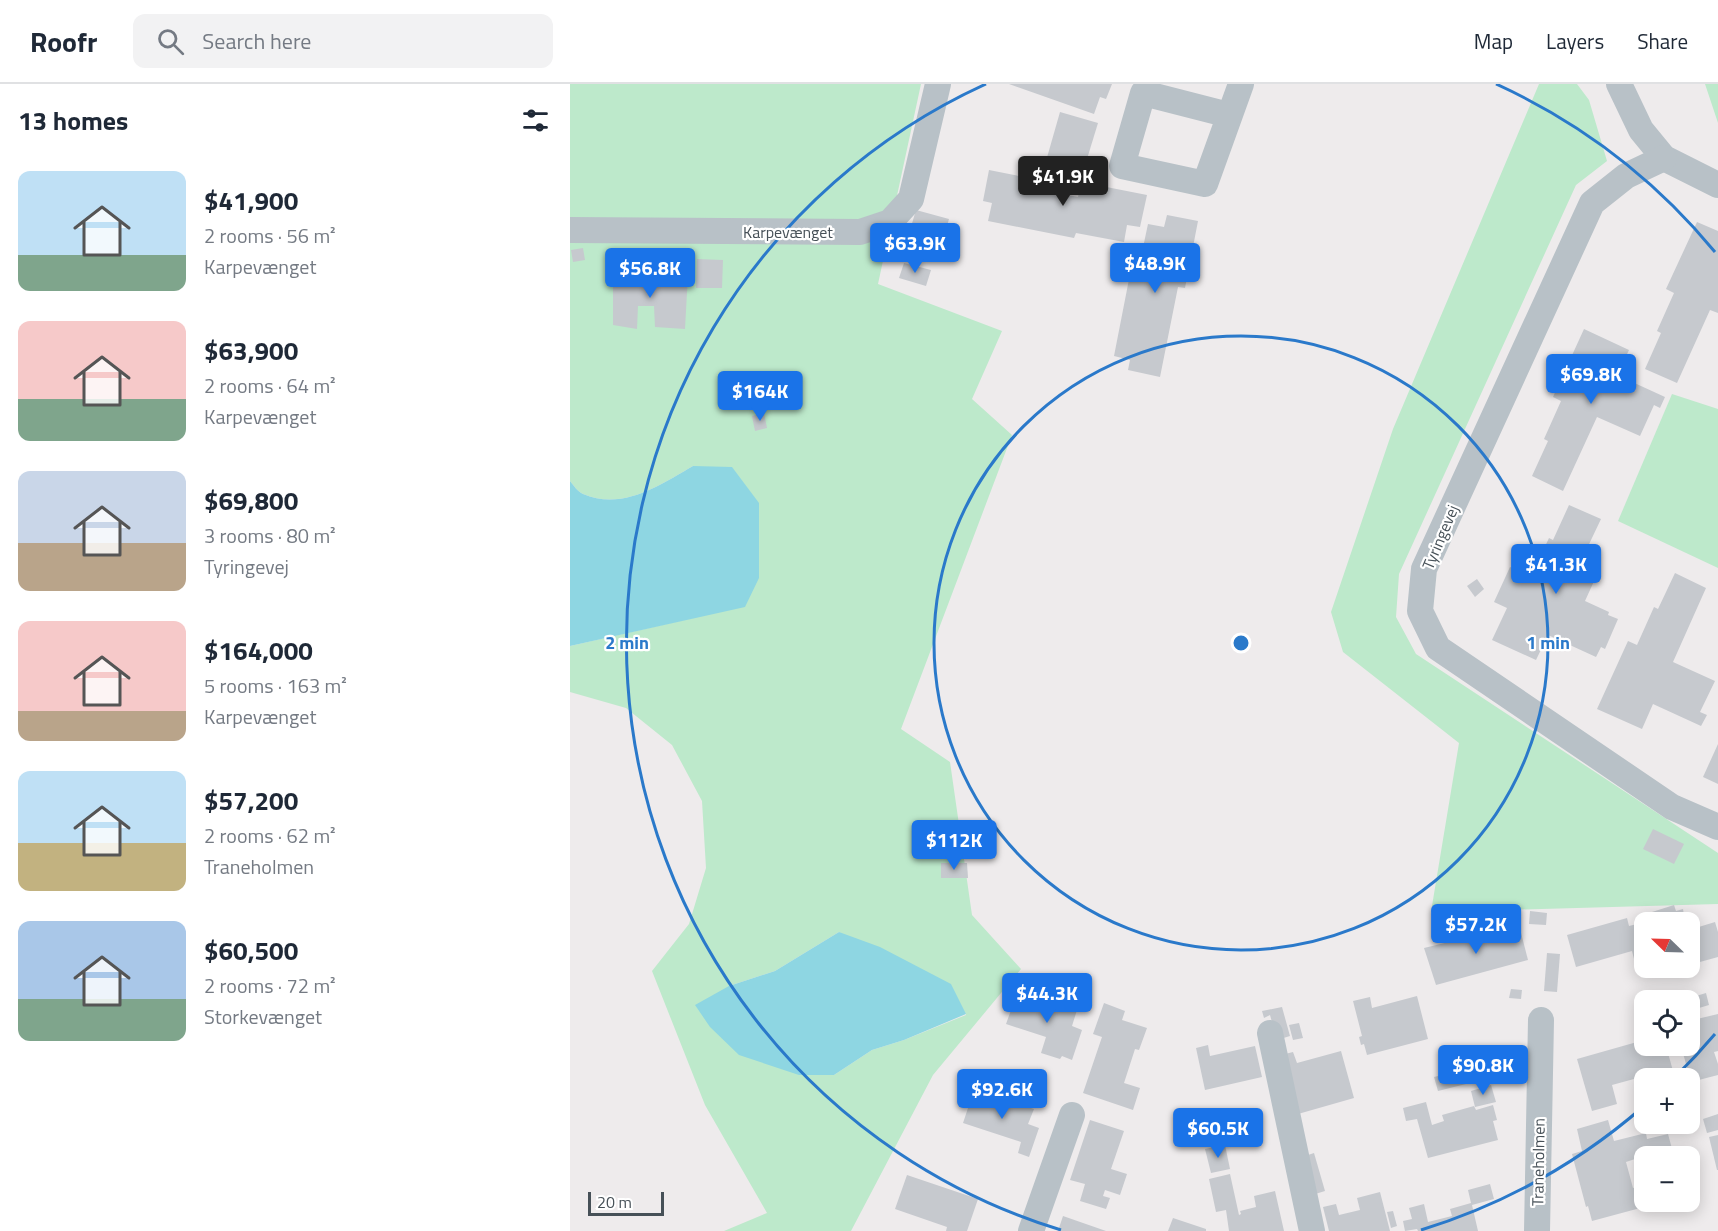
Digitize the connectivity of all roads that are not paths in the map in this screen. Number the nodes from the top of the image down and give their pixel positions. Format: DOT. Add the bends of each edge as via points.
graph roads {
  1 [pos="938,84"];
  2 [pos="1241,84"];
  3 [pos="1619,84"];
  4 [pos="1229,115"];
  5 [pos="1664,158"];
  6 [pos="1718,185"];
  7 [pos="570,230"];
  8 [pos="1718,827"];
  9 [pos="1541,1020"];
  10 [pos="1270,1033"];
  11 [pos="1072,1115"];
  12 [pos="1031,1231"];
  13 [pos="1312,1231"];
  14 [pos="1537,1231"];
  1 -- 7 [label="street, Karpevænget" via="911,198 890,222 860,232"];
  2 -- 4 [label="street"];
  3 -- 5 [label="street" via="1641,130"];
  4 -- 4 [label="street" via="1205,184 1122,166 1143,93"];
  5 -- 6 [label="street"];
  5 -- 8 [label="street, Tyringevej" via="1626,176 1592,204 1424,569 1420,611 1438,648 1672,807"];
  9 -- 14 [label="street, Traneholmen"];
  10 -- 13 [label="street"];
  11 -- 12 [label="street"];
}
